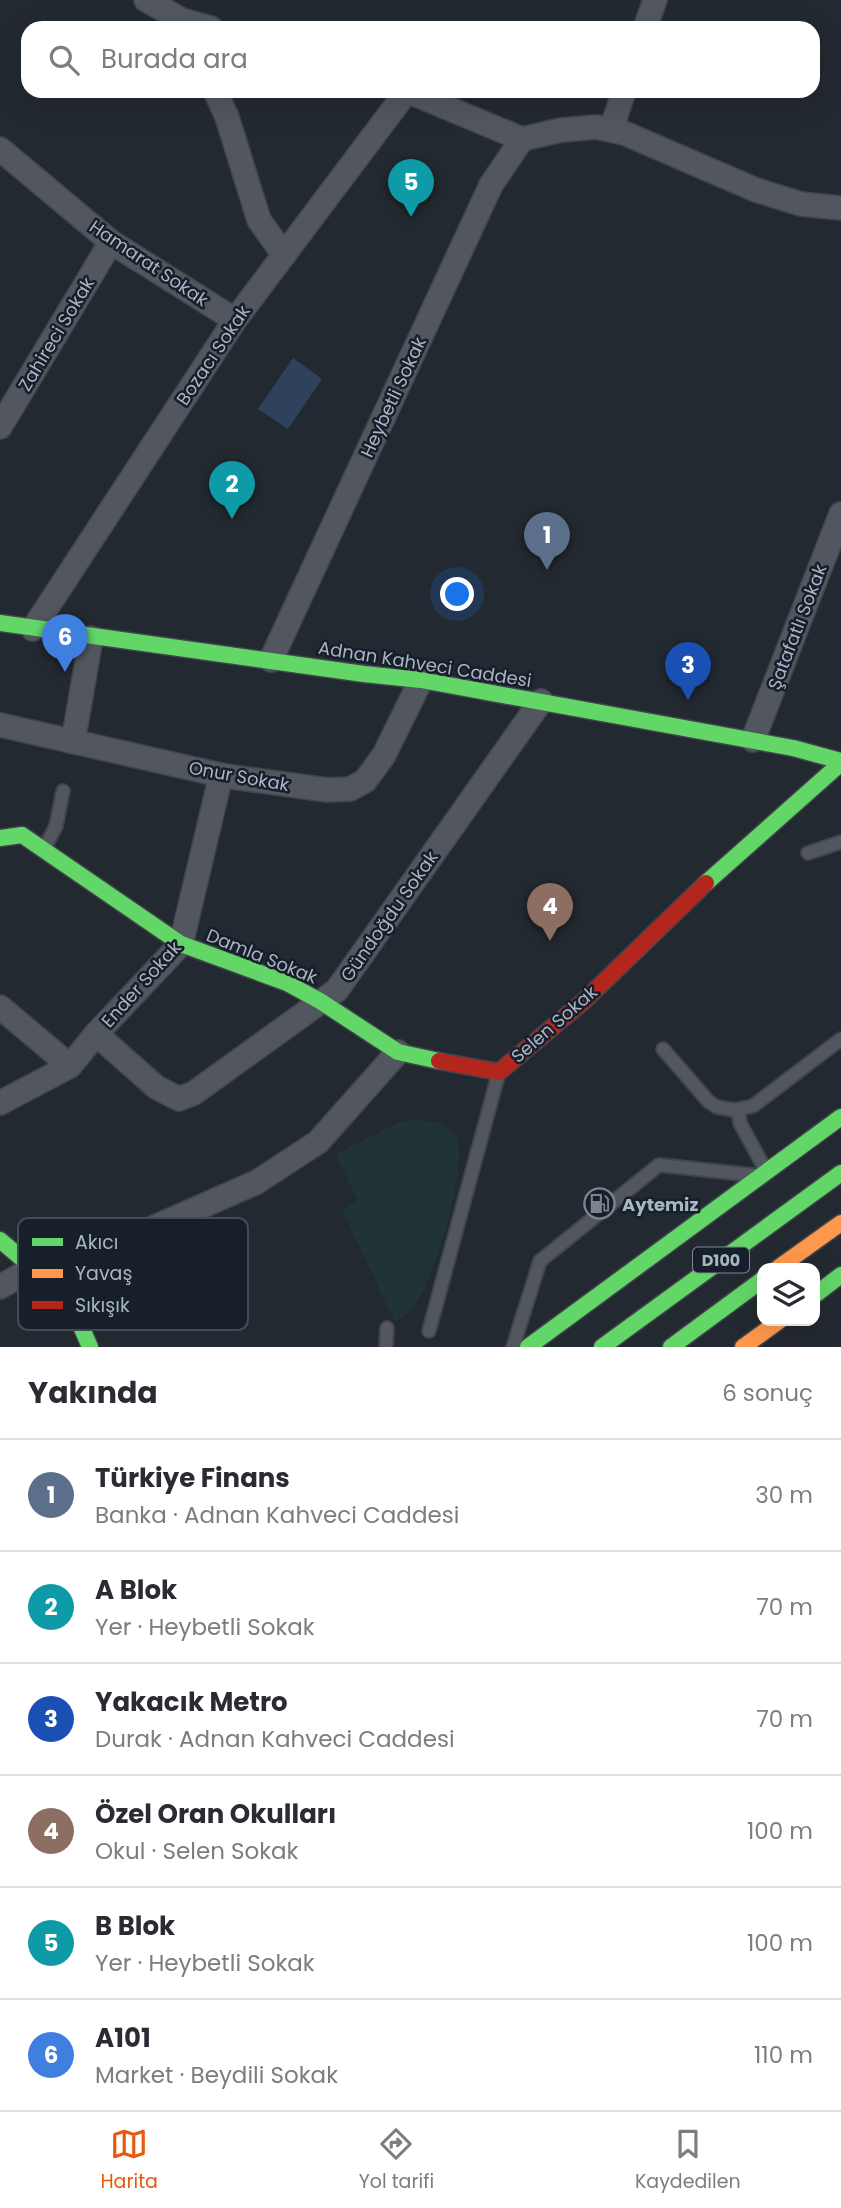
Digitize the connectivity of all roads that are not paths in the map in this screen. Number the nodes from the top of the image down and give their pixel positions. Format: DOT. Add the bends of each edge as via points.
graph roads {
  1 [pos="146,0"];
  2 [pos="655,0"];
  3 [pos="179,21"];
  4 [pos="648,21"];
  5 [pos="218,98"];
  6 [pos="402,98"];
  7 [pos="424,98"];
  8 [pos="622,98"];
  9 [pos="611,130"];
  10 [pos="522,139"];
  11 [pos="0,149"];
  12 [pos="841,208"];
  13 [pos="111,242"];
  14 [pos="284,255"];
  15 [pos="235,320"];
  16 [pos="0,427"];
  17 [pos="841,514"];
  18 [pos="0,623"];
  19 [pos="33,629"];
  20 [pos="91,638"];
  21 [pos="271,660"];
  22 [pos="421,680"];
  23 [pos="541,701"];
  24 [pos="0,725"];
  25 [pos="753,740"];
  26 [pos="73,742"];
  27 [pos="841,762"];
  28 [pos="221,775"];
  29 [pos="63,791"];
  30 [pos="0,838"];
  31 [pos="841,842"];
  32 [pos="43,849"];
  33 [pos="808,853"];
  34 [pos="181,944"];
  35 [pos="320,1001"];
  36 [pos="0,1007"];
  37 [pos="96,1034"];
  38 [pos="841,1039"];
  39 [pos="663,1049"];
  40 [pos="398,1052"];
  41 [pos="70,1066"];
  42 [pos="499,1072"];
  43 [pos="0,1103"];
  44 [pos="738,1110"];
  45 [pos="841,1117"];
  46 [pos="841,1173"];
  47 [pos="763,1174"];
  48 [pos="170,1218"];
  49 [pos="841,1223"];
  50 [pos="0,1240"];
  51 [pos="18,1254"];
  52 [pos="785,1263"];
  53 [pos="841,1275"];
  54 [pos="18,1280"];
  55 [pos="757,1284"];
  56 [pos="0,1287"];
  57 [pos="820,1291"];
  58 [pos="772,1326"];
  59 [pos="387,1328"];
  60 [pos="83,1330"];
  61 [pos="429,1331"];
  62 [pos="90,1347"];
  63 [pos="386,1347"];
  64 [pos="513,1347"];
  65 [pos="528,1347"];
  66 [pos="602,1347"];
  67 [pos="671,1347"];
  68 [pos="743,1347"];
  1 -- 3 [label="street"];
  2 -- 4 [label="street"];
  5 -- 14 [label="street" via="259,220"];
  6 -- 14 [label="street, Bozacı Sokak"];
  7 -- 10 [label="street"];
  8 -- 9 [label="street"];
  9 -- 10 [label="street" via="573,129"];
  9 -- 12 [label="street" via="756,190 801,204"];
  10 -- 21 [label="street, Heybetli Sokak" via="491,185"];
  11 -- 13 [label="street, Hamarat Sokak"];
  13 -- 15 [label="street, Hamarat Sokak"];
  13 -- 16 [label="street, Zahireci Sokak"];
  14 -- 15 [label="street, Bozacı Sokak"];
  15 -- 19 [label="street, Bozacı Sokak"];
  17 -- 25 [label="street, Şatafatlı Sokak"];
  18 -- 19 [label="main road, Adnan Kahveci Caddesi"];
  19 -- 20 [label="main road, Adnan Kahveci Caddesi"];
  20 -- 21 [label="main road, Adnan Kahveci Caddesi"];
  20 -- 26 [label="street"];
  21 -- 22 [label="main road, Adnan Kahveci Caddesi"];
  22 -- 23 [label="main road, Adnan Kahveci Caddesi"];
  22 -- 28 [label="street, Onur Sokak" via="384,755 365,781 350,789"];
  23 -- 25 [label="main road, Adnan Kahveci Caddesi"];
  23 -- 35 [label="street, Gündoğdu Sokak" via="337,990"];
  24 -- 26 [label="street, Onur Sokak"];
  25 -- 27 [label="main road, Adnan Kahveci Caddesi"];
  26 -- 28 [label="street, Onur Sokak"];
  27 -- 42 [label="main road, Selen Sokak" via="584,1000"];
  28 -- 34 [label="street, Ender Sokak"];
  29 -- 32 [label="lane" via="56,826"];
  30 -- 32 [label="main road, Damla Sokak" via="22,835"];
  31 -- 33 [label="lane"];
  32 -- 34 [label="main road, Damla Sokak"];
  34 -- 35 [label="main road, Damla Sokak" via="287,983"];
  34 -- 37 [label="street, Ender Sokak"];
  35 -- 37 [label="street, Gündoğdu Sokak" via="194,1093 179,1098 156,1087"];
  35 -- 40 [label="main road, Damla Sokak"];
  36 -- 41 [label="street"];
  37 -- 41 [label="street, Ender Sokak"];
  38 -- 44 [label="lane" via="762,1101"];
  39 -- 44 [label="lane" via="709,1102"];
  40 -- 42 [label="main road, Selen Sokak"];
  40 -- 48 [label="street" via="318,1142 257,1182"];
  41 -- 43 [label="street, Ender Sokak"];
  42 -- 61 [label="lane"];
  44 -- 47 [label="lane"];
  45 -- 47 [label="main road"];
  46 -- 66 [label="main road, D100"];
  47 -- 64 [label="lane" via="659,1165 540,1261"];
  47 -- 65 [label="main road"];
  49 -- 52 [label="main road"];
  50 -- 51 [label="main road"];
  53 -- 57 [label="main road"];
  54 -- 56 [label="street"];
  55 -- 67 [label="main road, D100"];
  58 -- 68 [label="main road"];
  59 -- 63 [label="lane"];
  60 -- 62 [label="main road"];
}
